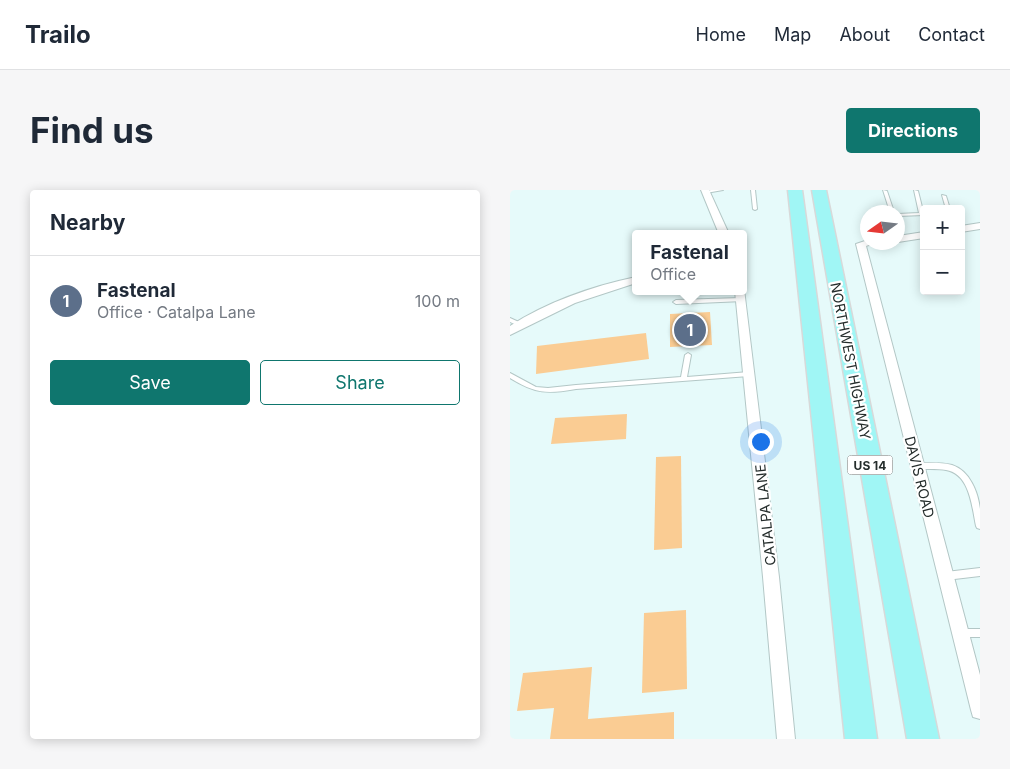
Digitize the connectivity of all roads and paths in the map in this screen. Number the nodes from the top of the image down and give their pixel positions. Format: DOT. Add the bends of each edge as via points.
graph roads {
  1 [pos="722,190"];
  2 [pos="753,190"];
  3 [pos="795,190"];
  4 [pos="819,190"];
  5 [pos="705,191"];
  6 [pos="885,191"];
  7 [pos="916,192"];
  8 [pos="944,196"];
  9 [pos="890,205"];
  10 [pos="947,205"];
  11 [pos="755,209"];
  12 [pos="905,215"];
  13 [pos="980,226"];
  14 [pos="965,228"];
  15 [pos="722,230"];
  16 [pos="920,235"];
  17 [pos="905,236"];
  18 [pos="869,250"];
  19 [pos="632,281"];
  20 [pos="741,296"];
  21 [pos="676,302"];
  22 [pos="515,322"];
  23 [pos="510,331"];
  24 [pos="688,355"];
  25 [pos="749,374"];
  26 [pos="510,375"];
  27 [pos="684,379"];
  28 [pos="917,466"];
  29 [pos="980,526"];
  30 [pos="980,572"];
  31 [pos="946,576"];
  32 [pos="960,633"];
  33 [pos="980,633"];
  34 [pos="980,710"];
  35 [pos="786,739"];
  36 [pos="861,739"];
  37 [pos="923,739"];
  1 -- 5 [label="lane"];
  2 -- 11 [label="lane"];
  3 -- 36 [label="main road, US 14"];
  4 -- 37 [label="main road, NORTHWEST HIGHWAY / US 14"];
  5 -- 15 [label="street"];
  6 -- 9 [label="lane"];
  7 -- 12 [label="lane" via="922,214"];
  8 -- 10 [label="lane"];
  13 -- 14 [label="street"];
  16 -- 17 [label="street"];
  18 -- 28 [label="street, DAVIS ROAD"];
  19 -- 22 [label="street"];
  20 -- 21 [label="lane"];
  20 -- 25 [label="street, CATALPA LANE"];
  22 -- 23 [label="street"];
  24 -- 27 [label="lane"];
  25 -- 27 [label="lane"];
  25 -- 35 [label="street, CATALPA LANE"];
  26 -- 27 [label="lane" via="528,386 549,392"];
  28 -- 29 [label="lane" via="952,468 962,473 969,483"];
  28 -- 31 [label="street, DAVIS ROAD"];
  30 -- 31 [label="lane"];
  31 -- 32 [label="street, DAVIS ROAD"];
  32 -- 33 [label="lane"];
  32 -- 34 [label="street, DAVIS ROAD"];
}
